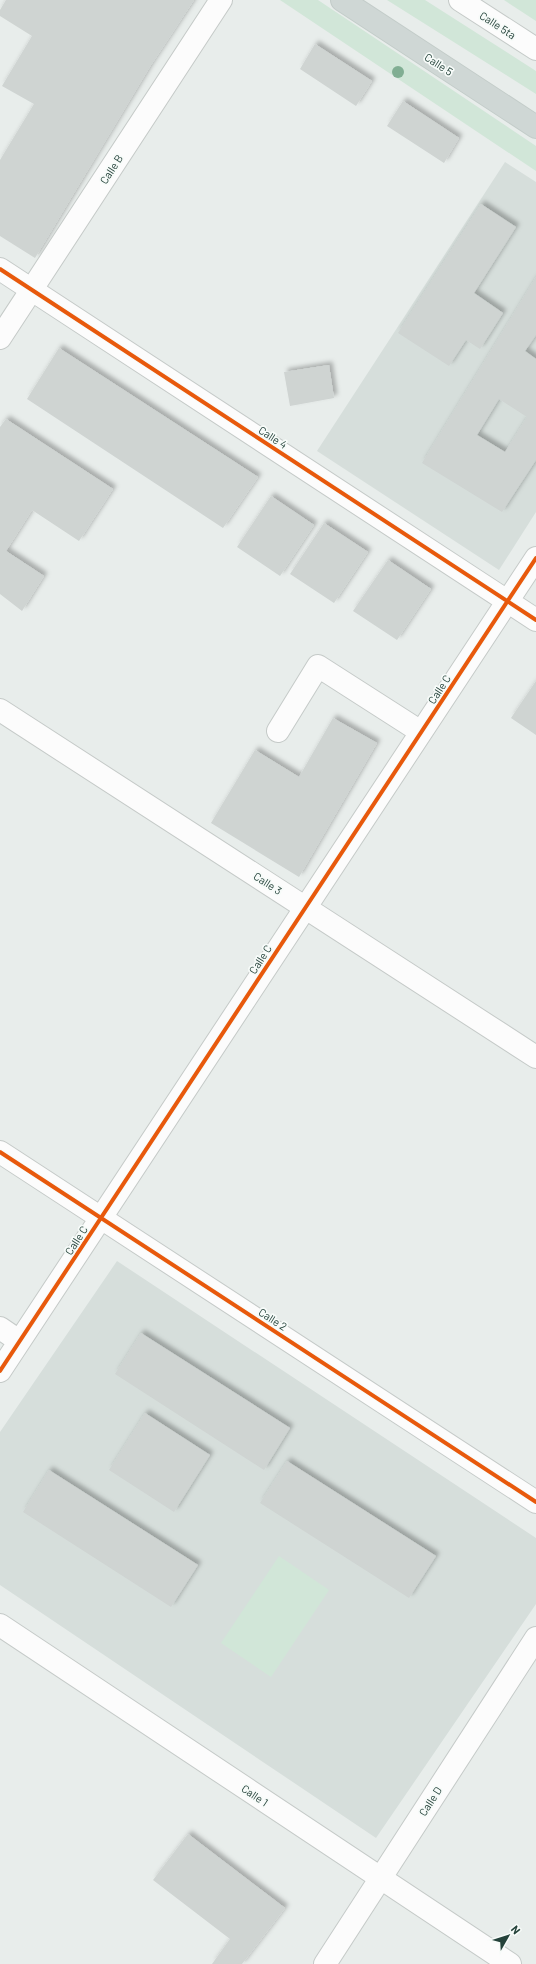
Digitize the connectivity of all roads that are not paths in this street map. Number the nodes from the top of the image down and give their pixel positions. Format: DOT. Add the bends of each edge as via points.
graph roads {
  1 [pos="221,0"];
  2 [pos="342,0"];
  3 [pos="460,0"];
  4 [pos="536,49"];
  5 [pos="536,127"];
  6 [pos="0,269"];
  7 [pos="32,290"];
  8 [pos="0,338"];
  9 [pos="536,558"];
  10 [pos="507,601"];
  11 [pos="536,620"];
  12 [pos="0,710"];
  13 [pos="278,731"];
  14 [pos="421,732"];
  15 [pos="305,908"];
  16 [pos="536,1057"];
  17 [pos="0,1152"];
  18 [pos="101,1218"];
  19 [pos="0,1328"];
  20 [pos="20,1341"];
  21 [pos="0,1371"];
  22 [pos="536,1502"];
  23 [pos="0,1625"];
  24 [pos="536,1638"];
  25 [pos="380,1878"];
  26 [pos="325,1964"];
  27 [pos="510,1964"];
  1 -- 7 [label="street, Calle B"];
  2 -- 5 [label="main road, Calle 5"];
  3 -- 4 [label="street, Calle 5ta"];
  6 -- 7 [label="street, Calle 4"];
  7 -- 8 [label="street, Calle B"];
  7 -- 10 [label="street, Calle 4"];
  9 -- 10 [label="street, Calle C"];
  10 -- 11 [label="street, Calle 4"];
  10 -- 14 [label="street, Calle C"];
  12 -- 15 [label="street, Calle 3"];
  13 -- 14 [label="street" via="318,666"];
  14 -- 15 [label="street, Calle C"];
  15 -- 16 [label="street, Calle 3"];
  15 -- 18 [label="street, Calle C"];
  17 -- 18 [label="street, Calle 2"];
  18 -- 20 [label="street, Calle C"];
  18 -- 22 [label="street, Calle 2"];
  19 -- 20 [label="street"];
  20 -- 21 [label="street, Calle C"];
  23 -- 25 [label="street, Calle 1"];
  24 -- 25 [label="street, Calle D"];
  25 -- 26 [label="street, Calle D"];
  25 -- 27 [label="street, Calle 1"];
}
